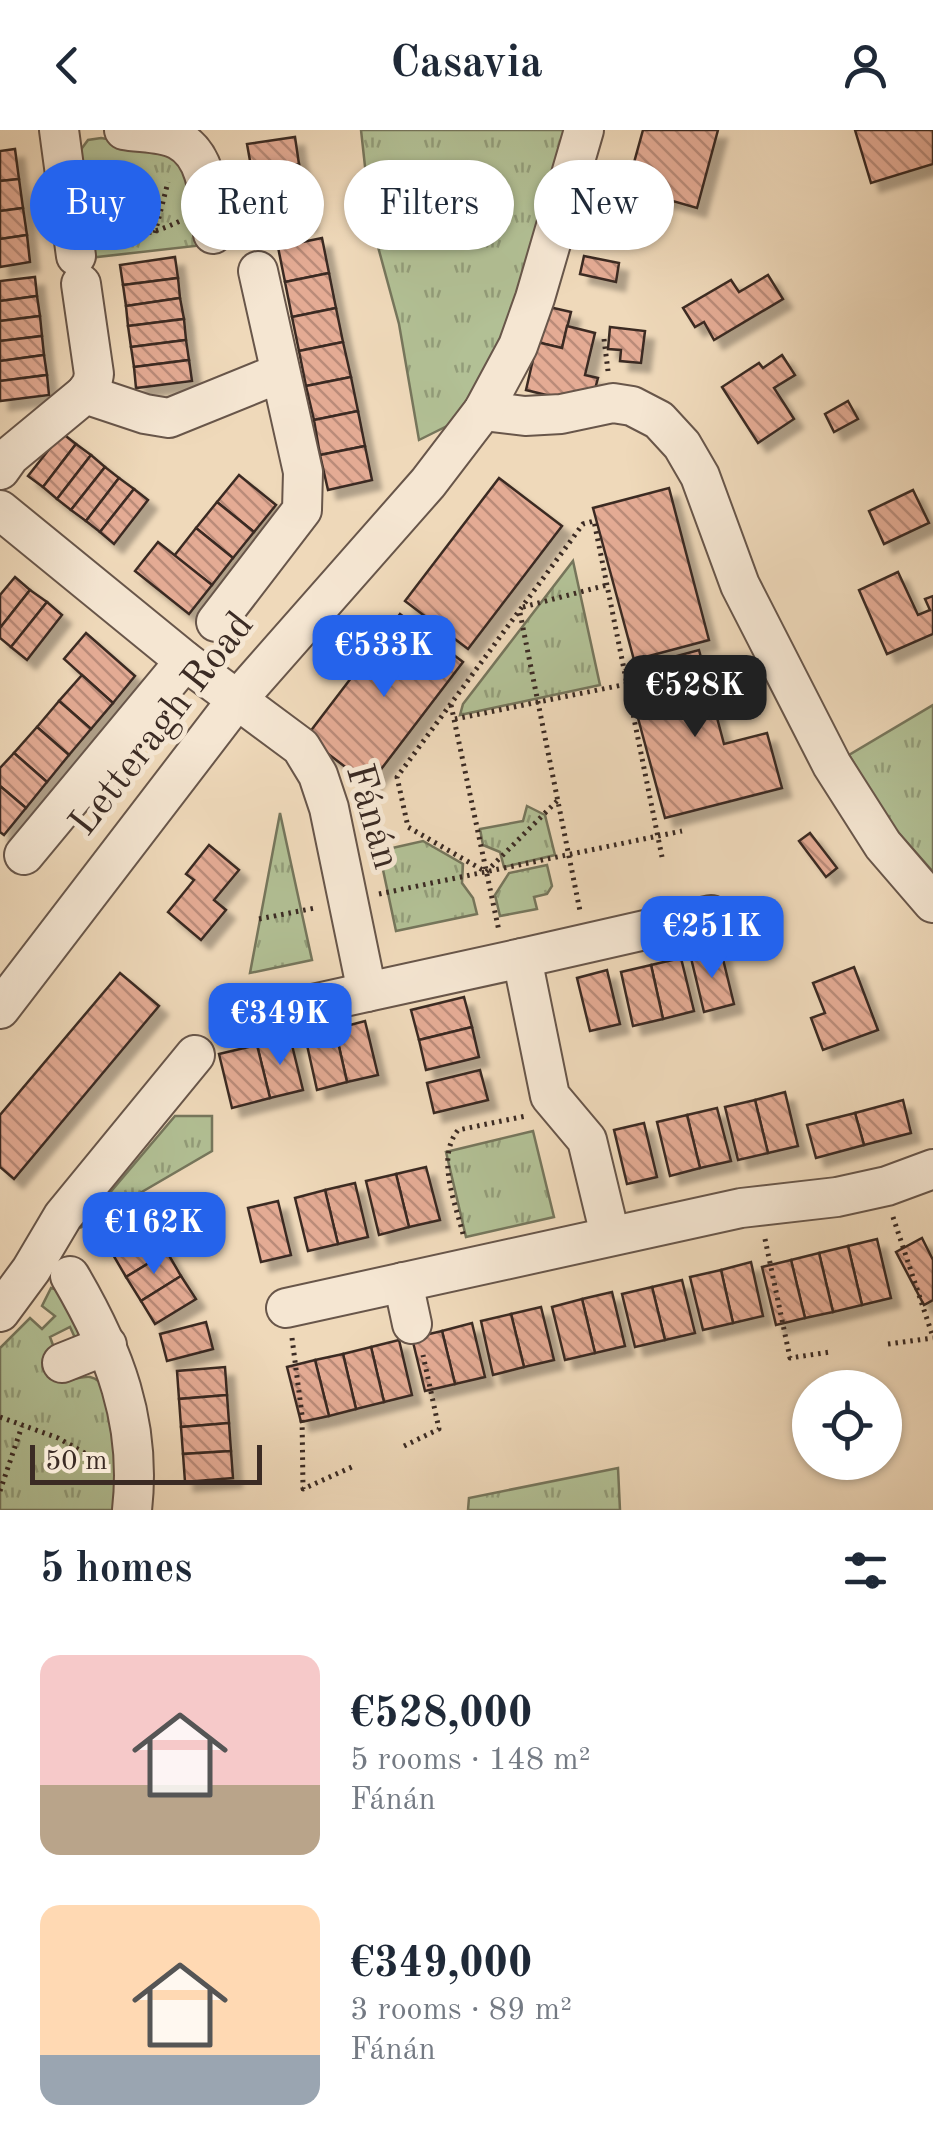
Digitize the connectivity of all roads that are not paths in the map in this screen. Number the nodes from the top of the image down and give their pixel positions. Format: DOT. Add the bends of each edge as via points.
graph roads {
  1 [pos="59,130"];
  2 [pos="124,130"];
  3 [pos="584,130"];
  4 [pos="196,160"];
  5 [pos="258,271"];
  6 [pos="280,373"];
  7 [pos="85,394"];
  8 [pos="483,412"];
  9 [pos="0,470"];
  10 [pos="0,510"];
  11 [pos="216,622"];
  12 [pos="185,661"];
  13 [pos="236,701"];
  14 [pos="24,855"];
  15 [pos="933,903"];
  16 [pos="711,914"];
  17 [pos="514,960"];
  18 [pos="366,992"];
  19 [pos="3,999"];
  20 [pos="244,1019"];
  21 [pos="195,1055"];
  22 [pos="933,1170"];
  23 [pos="610,1236"];
  24 [pos="70,1276"];
  25 [pos="404,1282"];
  26 [pos="286,1308"];
  27 [pos="0,1312"];
  28 [pos="412,1324"];
  29 [pos="107,1345"];
  30 [pos="62,1363"];
  31 [pos="132,1510"];
  1 -- 7 [label="street" via="84,252 94,374"];
  2 -- 4 [label="street" via="176,138"];
  3 -- 8 [label="street, Letteragh Road" via="518,346"];
  5 -- 6 [label="street"];
  6 -- 7 [label="street" via="169,418"];
  6 -- 11 [label="street" via="303,472 302,510"];
  7 -- 9 [label="street"];
  8 -- 13 [label="street, Letteragh Road"];
  8 -- 15 [label="street" via="525,416 632,406 682,445 748,602 832,765 883,845"];
  10 -- 12 [label="street, Fánán"];
  12 -- 13 [label="street, Fánán"];
  12 -- 14 [label="street"];
  13 -- 18 [label="street, Fánán" via="301,747 318,774"];
  13 -- 19 [label="street, Letteragh Road"];
  16 -- 17 [label="street"];
  17 -- 18 [label="street"];
  17 -- 23 [label="street" via="550,1096 587,1140"];
  18 -- 20 [label="street"];
  21 -- 27 [label="street" via="62,1216"];
  22 -- 23 [label="street" via="838,1197 753,1206"];
  23 -- 25 [label="street"];
  24 -- 29 [label="street"];
  25 -- 26 [label="street"];
  25 -- 28 [label="street"];
  29 -- 30 [label="street"];
  29 -- 31 [label="street" via="130,1424"];
}
